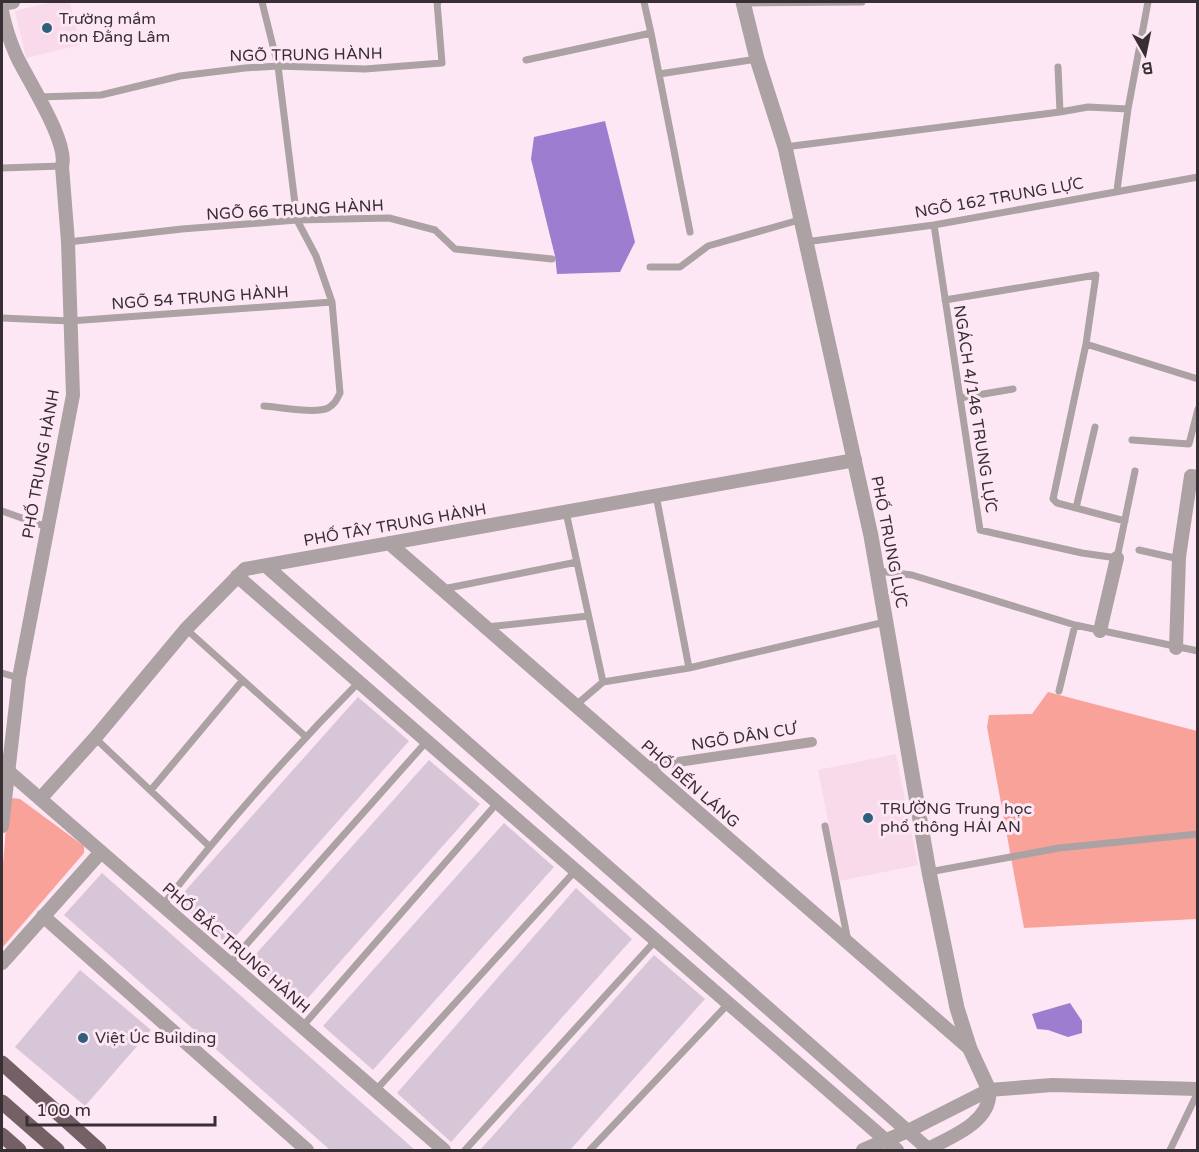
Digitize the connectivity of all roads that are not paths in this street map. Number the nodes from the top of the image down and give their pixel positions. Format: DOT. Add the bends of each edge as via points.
graph roads {
  1 [pos="13,2"];
  2 [pos="262,2"];
  3 [pos="438,2"];
  4 [pos="644,2"];
  5 [pos="743,2"];
  6 [pos="862,2"];
  7 [pos="1148,2"];
  8 [pos="2,4"];
  9 [pos="2,11"];
  10 [pos="651,33"];
  11 [pos="757,59"];
  12 [pos="526,60"];
  13 [pos="278,66"];
  14 [pos="1058,67"];
  15 [pos="658,74"];
  16 [pos="39,97"];
  17 [pos="1128,109"];
  18 [pos="1060,112"];
  19 [pos="784,147"];
  20 [pos="63,166"];
  21 [pos="2,168"];
  22 [pos="1197,177"];
  23 [pos="1117,190"];
  24 [pos="297,220"];
  25 [pos="799,220"];
  26 [pos="934,225"];
  27 [pos="690,232"];
  28 [pos="68,242"];
  29 [pos="806,242"];
  30 [pos="552,259"];
  31 [pos="650,267"];
  32 [pos="945,300"];
  33 [pos="332,302"];
  34 [pos="2,318"];
  35 [pos="70,321"];
  36 [pos="1086,344"];
  37 [pos="1197,379"];
  38 [pos="1013,389"];
  39 [pos="960,398"];
  40 [pos="264,406"];
  41 [pos="1197,409"];
  42 [pos="1095,427"];
  43 [pos="1132,440"];
  44 [pos="855,460"];
  45 [pos="1135,471"];
  46 [pos="1197,477"];
  47 [pos="656,495"];
  48 [pos="1076,508"];
  49 [pos="2,511"];
  50 [pos="566,512"];
  51 [pos="1125,521"];
  52 [pos="47,527"];
  53 [pos="389,543"];
  54 [pos="1139,550"];
  55 [pos="1117,558"];
  56 [pos="1179,559"];
  57 [pos="577,562"];
  58 [pos="266,566"];
  59 [pos="878,571"];
  60 [pos="237,576"];
  61 [pos="443,589"];
  62 [pos="588,616"];
  63 [pos="886,622"];
  64 [pos="1075,625"];
  65 [pos="487,627"];
  66 [pos="186,629"];
  67 [pos="1100,631"];
  68 [pos="1176,648"];
  69 [pos="1197,651"];
  70 [pos="689,668"];
  71 [pos="2,673"];
  72 [pos="19,678"];
  73 [pos="242,681"];
  74 [pos="359,682"];
  75 [pos="603,682"];
  76 [pos="1059,691"];
  77 [pos="576,705"];
  78 [pos="305,736"];
  79 [pos="95,738"];
  80 [pos="427,741"];
  81 [pos="812,742"];
  82 [pos="645,767"];
  83 [pos="8,771"];
  84 [pos="151,790"];
  85 [pos="39,799"];
  86 [pos="498,802"];
  87 [pos="2,826"];
  88 [pos="825,826"];
  89 [pos="1197,834"];
  90 [pos="209,846"];
  91 [pos="101,852"];
  92 [pos="576,870"];
  93 [pos="929,872"];
  94 [pos="162,905"];
  95 [pos="43,915"];
  96 [pos="656,940"];
  97 [pos="849,944"];
  98 [pos="2,963"];
  99 [pos="229,964"];
  100 [pos="729,1003"];
  101 [pos="302,1027"];
  102 [pos="970,1049"];
  103 [pos="2,1063"];
  104 [pos="989,1090"];
  105 [pos="375,1091"];
  106 [pos="1197,1091"];
  107 [pos="2,1102"];
  108 [pos="908,1131"];
  109 [pos="2,1135"];
  110 [pos="885,1142"];
  111 [pos="19,1150"];
  112 [pos="57,1150"];
  113 [pos="99,1150"];
  114 [pos="307,1150"];
  115 [pos="444,1150"];
  116 [pos="465,1150"];
  117 [pos="590,1150"];
  118 [pos="863,1150"];
  119 [pos="897,1150"];
  120 [pos="927,1150"];
  121 [pos="1170,1150"];
  1 -- 8 [label="street"];
  2 -- 13 [label="lane"];
  3 -- 13 [label="lane, NGÕ TRUNG HÀNH" via="442,63 365,69"];
  4 -- 10 [label="lane"];
  5 -- 6 [label="lane"];
  5 -- 11 [label="street, PHỐ TRUNG LỰC"];
  7 -- 17 [label="lane"];
  9 -- 16 [label="street, PHỐ TRUNG HÀNH" via="16,55"];
  10 -- 12 [label="lane"];
  10 -- 15 [label="lane"];
  11 -- 15 [label="lane"];
  11 -- 19 [label="street, PHỐ TRUNG LỰC"];
  13 -- 16 [label="lane, NGÕ TRUNG HÀNH" via="180,76 101,96"];
  13 -- 24 [label="lane"];
  14 -- 18 [label="lane"];
  15 -- 27 [label="lane"];
  16 -- 20 [label="street, PHỐ TRUNG HÀNH" via="59,139"];
  17 -- 18 [label="lane" via="1088,107"];
  17 -- 23 [label="lane"];
  18 -- 19 [label="lane"];
  19 -- 25 [label="street, PHỐ TRUNG LỰC"];
  20 -- 21 [label="lane"];
  20 -- 28 [label="street, PHỐ TRUNG HÀNH"];
  22 -- 23 [label="lane, NGÕ 162 TRUNG LỰC"];
  23 -- 26 [label="lane, NGÕ 162 TRUNG LỰC"];
  24 -- 28 [label="lane, NGÕ 66 TRUNG HÀNH"];
  24 -- 30 [label="lane, NGÕ 66 TRUNG HÀNH" via="389,218 435,230 455,249"];
  24 -- 33 [label="lane" via="316,256"];
  25 -- 29 [label="street, PHỐ TRUNG LỰC"];
  25 -- 31 [label="lane" via="708,246 680,267"];
  26 -- 29 [label="lane, NGÕ 162 TRUNG LỰC"];
  26 -- 32 [label="lane, NGÁCH 4/146 TRUNG LỰC"];
  28 -- 35 [label="street, PHỐ TRUNG HÀNH"];
  29 -- 44 [label="street, PHỐ TRUNG LỰC"];
  32 -- 36 [label="lane" via="1096,275"];
  32 -- 39 [label="lane, NGÁCH 4/146 TRUNG LỰC"];
  33 -- 35 [label="lane, NGÕ 54 TRUNG HÀNH"];
  33 -- 40 [label="lane" via="340,393 336,402 327,409"];
  34 -- 35 [label="lane, NGÕ 54 TRUNG HÀNH"];
  35 -- 52 [label="street, PHỐ TRUNG HÀNH" via="73,394"];
  36 -- 37 [label="lane"];
  36 -- 48 [label="lane" via="1053,492 1057,503"];
  38 -- 39 [label="lane"];
  39 -- 55 [label="lane, NGÁCH 4/146 TRUNG LỰC" via="980,530"];
  41 -- 43 [label="lane" via="1188,444"];
  42 -- 48 [label="lane"];
  44 -- 47 [label="street, PHỐ TÂY TRUNG HÀNH"];
  44 -- 59 [label="street, PHỐ TRUNG LỰC"];
  45 -- 51 [label="lane"];
  46 -- 56 [label="street" via="1191,476"];
  47 -- 50 [label="street, PHỐ TÂY TRUNG HÀNH"];
  47 -- 70 [label="lane"];
  48 -- 51 [label="lane"];
  49 -- 52 [label="lane"];
  50 -- 53 [label="street, PHỐ TÂY TRUNG HÀNH"];
  50 -- 57 [label="lane"];
  51 -- 55 [label="lane"];
  52 -- 72 [label="street, PHỐ TRUNG HÀNH"];
  53 -- 58 [label="street, PHỐ TÂY TRUNG HÀNH"];
  53 -- 61 [label="street, PHỐ BẾN LÁNG"];
  54 -- 56 [label="lane"];
  55 -- 67 [label="street"];
  56 -- 68 [label="street"];
  57 -- 61 [label="lane"];
  57 -- 62 [label="lane"];
  58 -- 60 [label="street, PHỐ TÂY TRUNG HÀNH" via="245,569"];
  58 -- 108 [label="street"];
  59 -- 63 [label="street, PHỐ TRUNG LỰC"];
  59 -- 64 [label="lane" via="912,576"];
  60 -- 66 [label="street, PHỐ TÂY TRUNG HÀNH"];
  60 -- 74 [label="street"];
  61 -- 65 [label="street, PHỐ BẾN LÁNG"];
  62 -- 65 [label="lane"];
  62 -- 75 [label="lane"];
  63 -- 70 [label="lane"];
  63 -- 93 [label="street, PHỐ TRUNG LỰC"];
  64 -- 67 [label="lane"];
  64 -- 76 [label="lane"];
  65 -- 77 [label="street, PHỐ BẾN LÁNG"];
  66 -- 73 [label="lane"];
  66 -- 79 [label="street, PHỐ TÂY TRUNG HÀNH"];
  67 -- 68 [label="lane"];
  68 -- 69 [label="lane"];
  70 -- 75 [label="lane"];
  71 -- 72 [label="lane"];
  72 -- 83 [label="street, PHỐ TRUNG HÀNH"];
  73 -- 78 [label="lane"];
  73 -- 84 [label="lane"];
  74 -- 78 [label="lane"];
  74 -- 80 [label="street"];
  75 -- 77 [label="lane"];
  77 -- 82 [label="street, PHỐ BẾN LÁNG"];
  78 -- 90 [label="lane"];
  79 -- 84 [label="lane"];
  79 -- 85 [label="street, PHỐ TÂY TRUNG HÀNH"];
  80 -- 86 [label="street"];
  80 -- 99 [label="lane"];
  81 -- 82 [label="street, NGÕ DÂN CƯ"];
  82 -- 97 [label="street, PHỐ BẾN LÁNG"];
  83 -- 85 [label="street, PHỐ BẮC TRUNG HÀNH"];
  83 -- 87 [label="street, PHỐ TRUNG HÀNH"];
  84 -- 90 [label="lane"];
  85 -- 91 [label="street, PHỐ BẮC TRUNG HÀNH"];
  86 -- 92 [label="street"];
  86 -- 101 [label="lane"];
  88 -- 97 [label="lane"];
  89 -- 93 [label="lane" via="1059,848"];
  90 -- 94 [label="lane"];
  91 -- 94 [label="street, PHỐ BẮC TRUNG HÀNH"];
  91 -- 95 [label="street"];
  92 -- 96 [label="street"];
  92 -- 105 [label="lane"];
  93 -- 102 [label="street, PHỐ TRUNG LỰC" via="957,1008"];
  94 -- 99 [label="street, PHỐ BẮC TRUNG HÀNH"];
  95 -- 98 [label="street"];
  95 -- 114 [label="street"];
  96 -- 100 [label="street"];
  96 -- 116 [label="lane"];
  97 -- 102 [label="street, PHỐ BẾN LÁNG"];
  99 -- 101 [label="street, PHỐ BẮC TRUNG HÀNH"];
  100 -- 110 [label="street"];
  100 -- 117 [label="lane"];
  101 -- 105 [label="street, PHỐ BẮC TRUNG HÀNH"];
  102 -- 104 [label="street, PHỐ TRUNG LỰC"];
  103 -- 113 [label="main road"];
  104 -- 106 [label="street" via="1052,1084"];
  104 -- 108 [label="street"];
  104 -- 120 [label="street" via="988,1107 978,1119"];
  105 -- 115 [label="street, PHỐ BẮC TRUNG HÀNH"];
  106 -- 121 [label="lane"];
  107 -- 112 [label="main road"];
  108 -- 110 [label="street"];
  108 -- 120 [label="street"];
  109 -- 111 [label="main road"];
  110 -- 118 [label="street"];
  110 -- 119 [label="street"];
}
